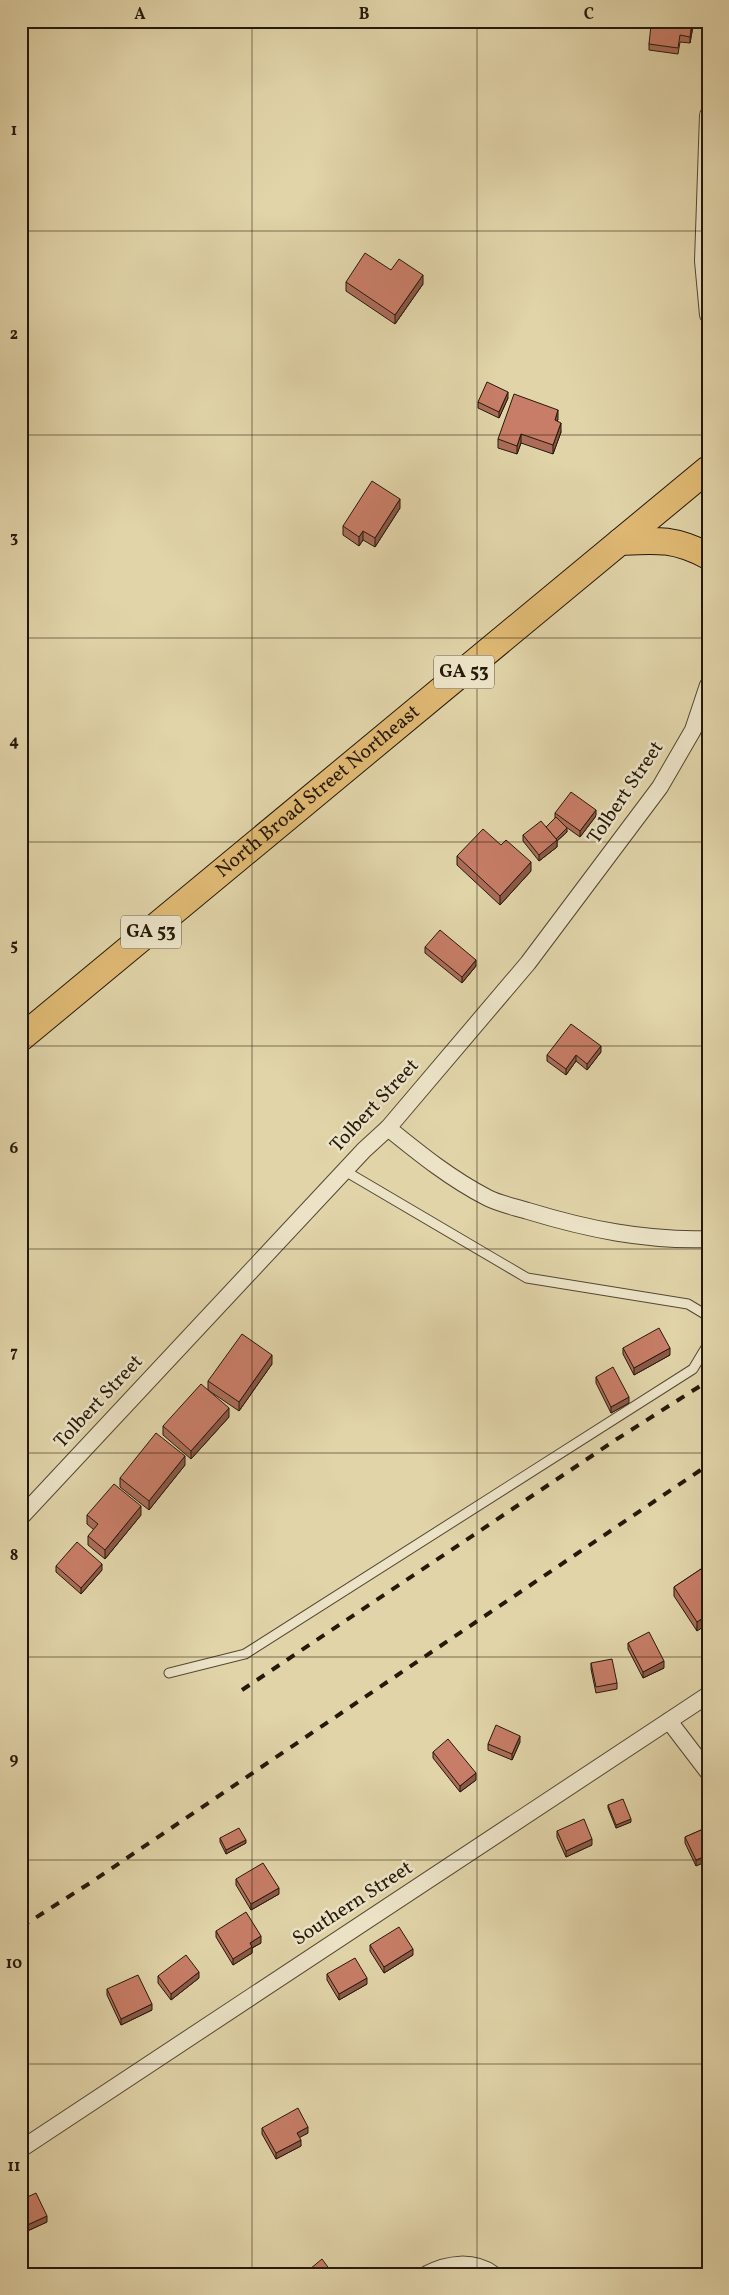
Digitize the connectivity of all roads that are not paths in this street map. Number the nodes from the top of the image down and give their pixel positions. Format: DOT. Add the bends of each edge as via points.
graph roads {
  1 [pos="708,115"];
  2 [pos="708,315"];
  3 [pos="708,469"];
  4 [pos="620,542"];
  5 [pos="708,556"];
  6 [pos="708,685"];
  7 [pos="21,1038"];
  8 [pos="388,1128"];
  9 [pos="344,1171"];
  10 [pos="708,1239"];
  11 [pos="708,1316"];
  12 [pos="708,1344"];
  13 [pos="21,1517"];
  14 [pos="169,1673"];
  15 [pos="708,1695"];
  16 [pos="669,1721"];
  17 [pos="708,1772"];
  18 [pos="21,2149"];
  19 [pos="427,2274"];
  20 [pos="494,2274"];
  1 -- 2 [label="street" via="703,261"];
  3 -- 4 [label="main road, North Broad Street Northeast / GA 53"];
  4 -- 5 [label="main road" via="658,540 687,545"];
  4 -- 7 [label="main road, North Broad Street Northeast / GA 53"];
  6 -- 8 [label="street, Tolbert Street" via="693,730 660,787 528,964"];
  8 -- 9 [label="street, Tolbert Street"];
  8 -- 10 [label="street" via="442,1172 490,1199 617,1234"];
  9 -- 11 [label="lane" via="527,1278 688,1304"];
  9 -- 13 [label="street, Tolbert Street"];
  12 -- 14 [label="lane" via="693,1369 245,1654"];
  15 -- 16 [label="street, Southern Street"];
  16 -- 17 [label="street"];
  16 -- 18 [label="street, Southern Street"];
  19 -- 20 [label="street" via="454,2264 486,2269"];
}
